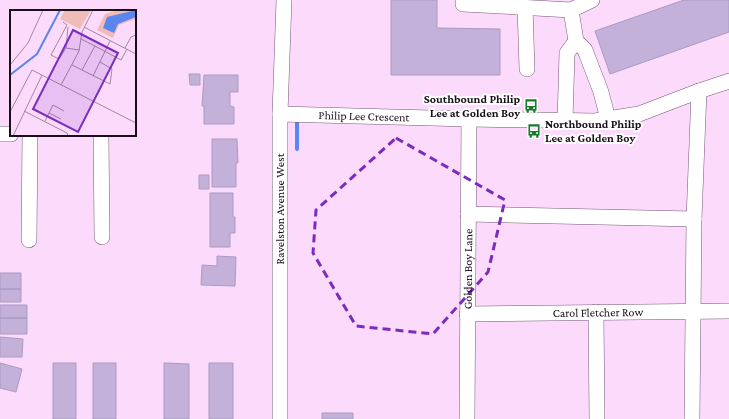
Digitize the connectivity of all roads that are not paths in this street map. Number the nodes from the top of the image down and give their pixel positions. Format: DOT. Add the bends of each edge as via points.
graph roads {
  1 [pos="284,0"];
  2 [pos="463,0"];
  3 [pos="592,0"];
  4 [pos="525,7"];
  5 [pos="571,10"];
  6 [pos="576,41"];
  7 [pos="527,70"];
  8 [pos="729,81"];
  9 [pos="699,91"];
  10 [pos="280,114"];
  11 [pos="468,119"];
  12 [pos="608,119"];
  13 [pos="565,121"];
  14 [pos="30,136"];
  15 [pos="101,136"];
  16 [pos="468,214"];
  17 [pos="694,219"];
  18 [pos="102,237"];
  19 [pos="29,240"];
  20 [pos="729,311"];
  21 [pos="596,312"];
  22 [pos="693,312"];
  23 [pos="467,314"];
  24 [pos="280,419"];
  25 [pos="467,419"];
  26 [pos="597,419"];
  27 [pos="692,419"];
  1 -- 10 [label="street, Ravelston Avenue West"];
  2 -- 4 [label="street" via="463,4"];
  3 -- 5 [label="street"];
  4 -- 5 [label="street"];
  4 -- 7 [label="street"];
  5 -- 6 [label="street"];
  6 -- 12 [label="street" via="584,50 601,92"];
  6 -- 13 [label="street" via="567,53"];
  8 -- 9 [label="street, Philip Lee Crescent"];
  9 -- 12 [label="street, Philip Lee Crescent" via="640,114"];
  9 -- 17 [label="street"];
  10 -- 11 [label="street, Philip Lee Crescent"];
  10 -- 24 [label="street, Ravelston Avenue West"];
  11 -- 13 [label="street, Philip Lee Crescent"];
  11 -- 16 [label="street, Golden Boy Lane"];
  12 -- 13 [label="street, Philip Lee Crescent"];
  14 -- 19 [label="street"];
  15 -- 18 [label="street"];
  16 -- 17 [label="street"];
  16 -- 23 [label="street, Golden Boy Lane"];
  17 -- 22 [label="street"];
  20 -- 22 [label="street, Carol Fletcher Row"];
  21 -- 22 [label="street, Carol Fletcher Row"];
  21 -- 23 [label="street, Carol Fletcher Row"];
  21 -- 26 [label="street"];
  22 -- 27 [label="street"];
  23 -- 25 [label="street, Golden Boy Lane"];
}
